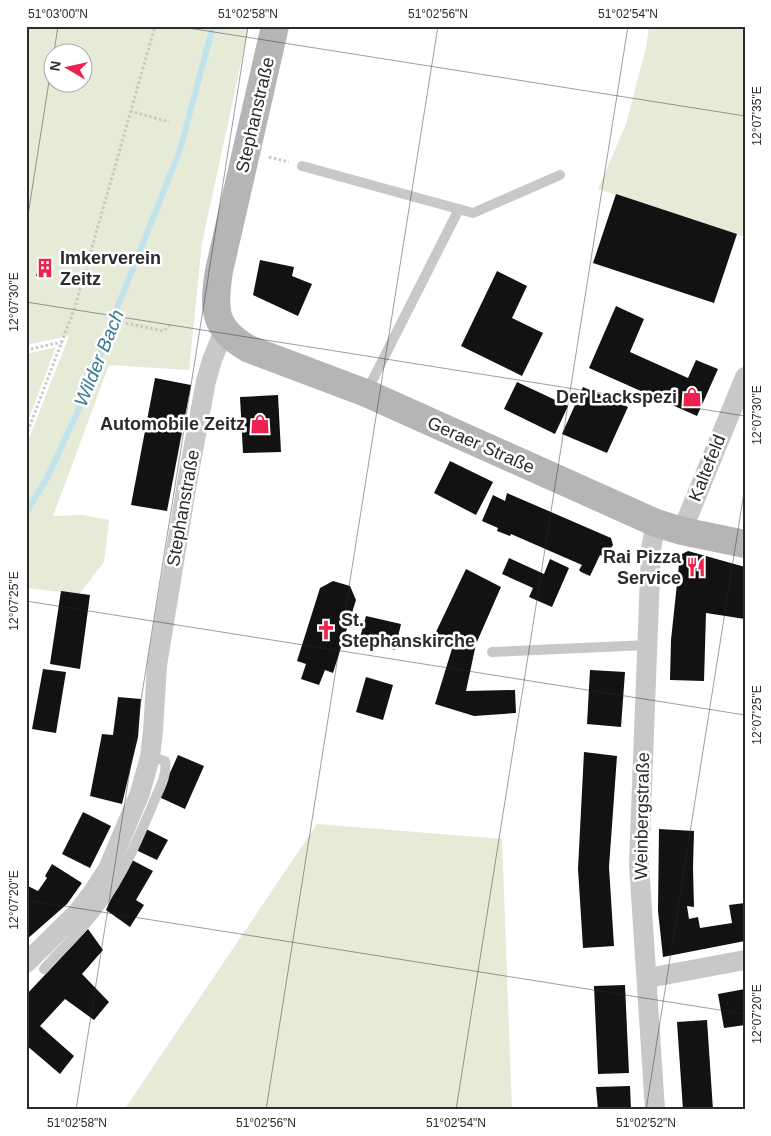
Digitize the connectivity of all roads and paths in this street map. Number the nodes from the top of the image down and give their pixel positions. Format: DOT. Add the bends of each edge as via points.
graph roads {
  1 [pos="156,26"];
  2 [pos="275,26"];
  3 [pos="130,111"];
  4 [pos="169,122"];
  5 [pos="302,166"];
  6 [pos="560,175"];
  7 [pos="459,209"];
  8 [pos="116,321"];
  9 [pos="171,324"];
  10 [pos="224,331"];
  11 [pos="62,342"];
  12 [pos="26,350"];
  13 [pos="745,377"];
  14 [pos="366,393"];
  15 [pos="26,436"];
  16 [pos="656,523"];
  17 [pos="682,532"];
  18 [pos="745,544"];
  19 [pos="648,645"];
  20 [pos="492,652"];
  21 [pos="745,960"];
  22 [pos="35,966"];
  23 [pos="648,978"];
  24 [pos="655,1110"];
  1 -- 3 [label="path"];
  2 -- 10 [label="street, Stephanstraße" via="219,271 215,302"];
  3 -- 4 [label="path"];
  3 -- 11 [label="path" via="75,307"];
  5 -- 7 [label="lane"];
  6 -- 7 [label="lane" via="472,213"];
  7 -- 14 [label="lane"];
  8 -- 9 [label="path" via="163,331"];
  10 -- 14 [label="street, Geraer Straße" via="249,350"];
  10 -- 22 [label="street, Stephanstraße" via="206,381 188,477 157,665 150,757 136,804 108,868"];
  11 -- 12 [label="path"];
  11 -- 15 [label="path"];
  13 -- 17 [label="street, Kaltefeld"];
  14 -- 16 [label="street, Geraer Straße"];
  16 -- 17 [label="street, Geraer Straße"];
  16 -- 19 [label="street, Weinbergstraße" via="651,548"];
  17 -- 18 [label="street, Geraer Straße"];
  19 -- 20 [label="lane"];
  19 -- 23 [label="street, Weinbergstraße" via="639,864"];
  21 -- 23 [label="street"];
  23 -- 24 [label="street, Weinbergstraße"];
}
